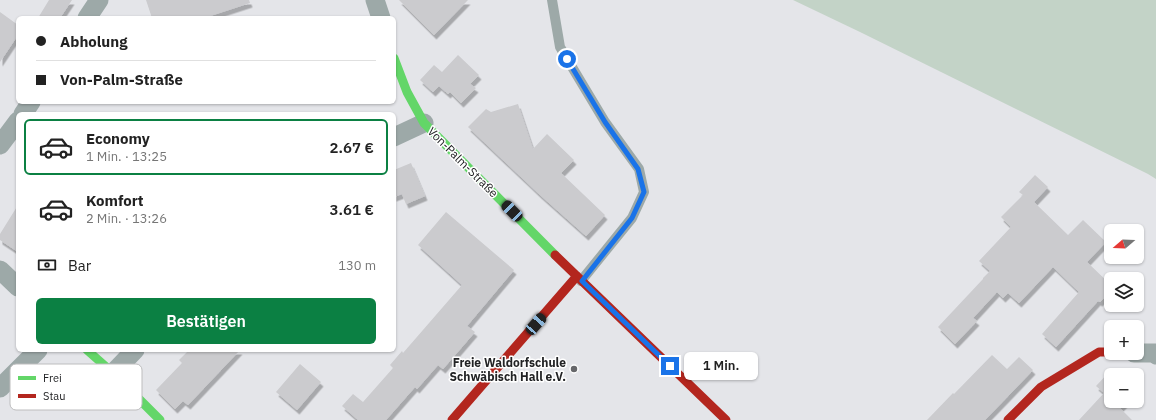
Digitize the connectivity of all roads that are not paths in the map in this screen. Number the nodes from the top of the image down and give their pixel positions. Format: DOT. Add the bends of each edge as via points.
graph roads {
  1 [pos="99,0"];
  2 [pos="375,0"];
  3 [pos="552,0"];
  4 [pos="88,16"];
  5 [pos="380,16"];
  6 [pos="396,64"];
  7 [pos="424,123"];
  8 [pos="16,124"];
  9 [pos="396,136"];
  10 [pos="0,145"];
  11 [pos="0,270"];
  12 [pos="579,278"];
  13 [pos="16,285"];
  14 [pos="36,352"];
  15 [pos="89,352"];
  16 [pos="133,352"];
  17 [pos="1104,352"];
  18 [pos="1144,354"];
  19 [pos="1156,355"];
  20 [pos="24,364"];
  21 [pos="103,364"];
  22 [pos="122,364"];
  23 [pos="10,378"];
  24 [pos="0,388"];
  25 [pos="142,402"];
  26 [pos="160,420"];
  27 [pos="452,420"];
  28 [pos="726,420"];
  29 [pos="1008,420"];
  1 -- 4 [label="street"];
  2 -- 5 [label="street"];
  3 -- 12 [label="lane" via="560,46 605,122 638,169 644,192 632,218"];
  6 -- 7 [label="street, Von-Palm-Straße" via="411,102"];
  7 -- 9 [label="street"];
  7 -- 12 [label="street, Von-Palm-Straße"];
  8 -- 10 [label="street"];
  11 -- 13 [label="street"];
  12 -- 27 [label="street"];
  12 -- 28 [label="street, Von-Palm-Straße"];
  14 -- 20 [label="street"];
  15 -- 21 [label="street"];
  16 -- 22 [label="street"];
  17 -- 29 [label="street" via="1099,352 1041,387"];
  18 -- 19 [label="street"];
  23 -- 24 [label="street"];
  25 -- 26 [label="street"];
}
